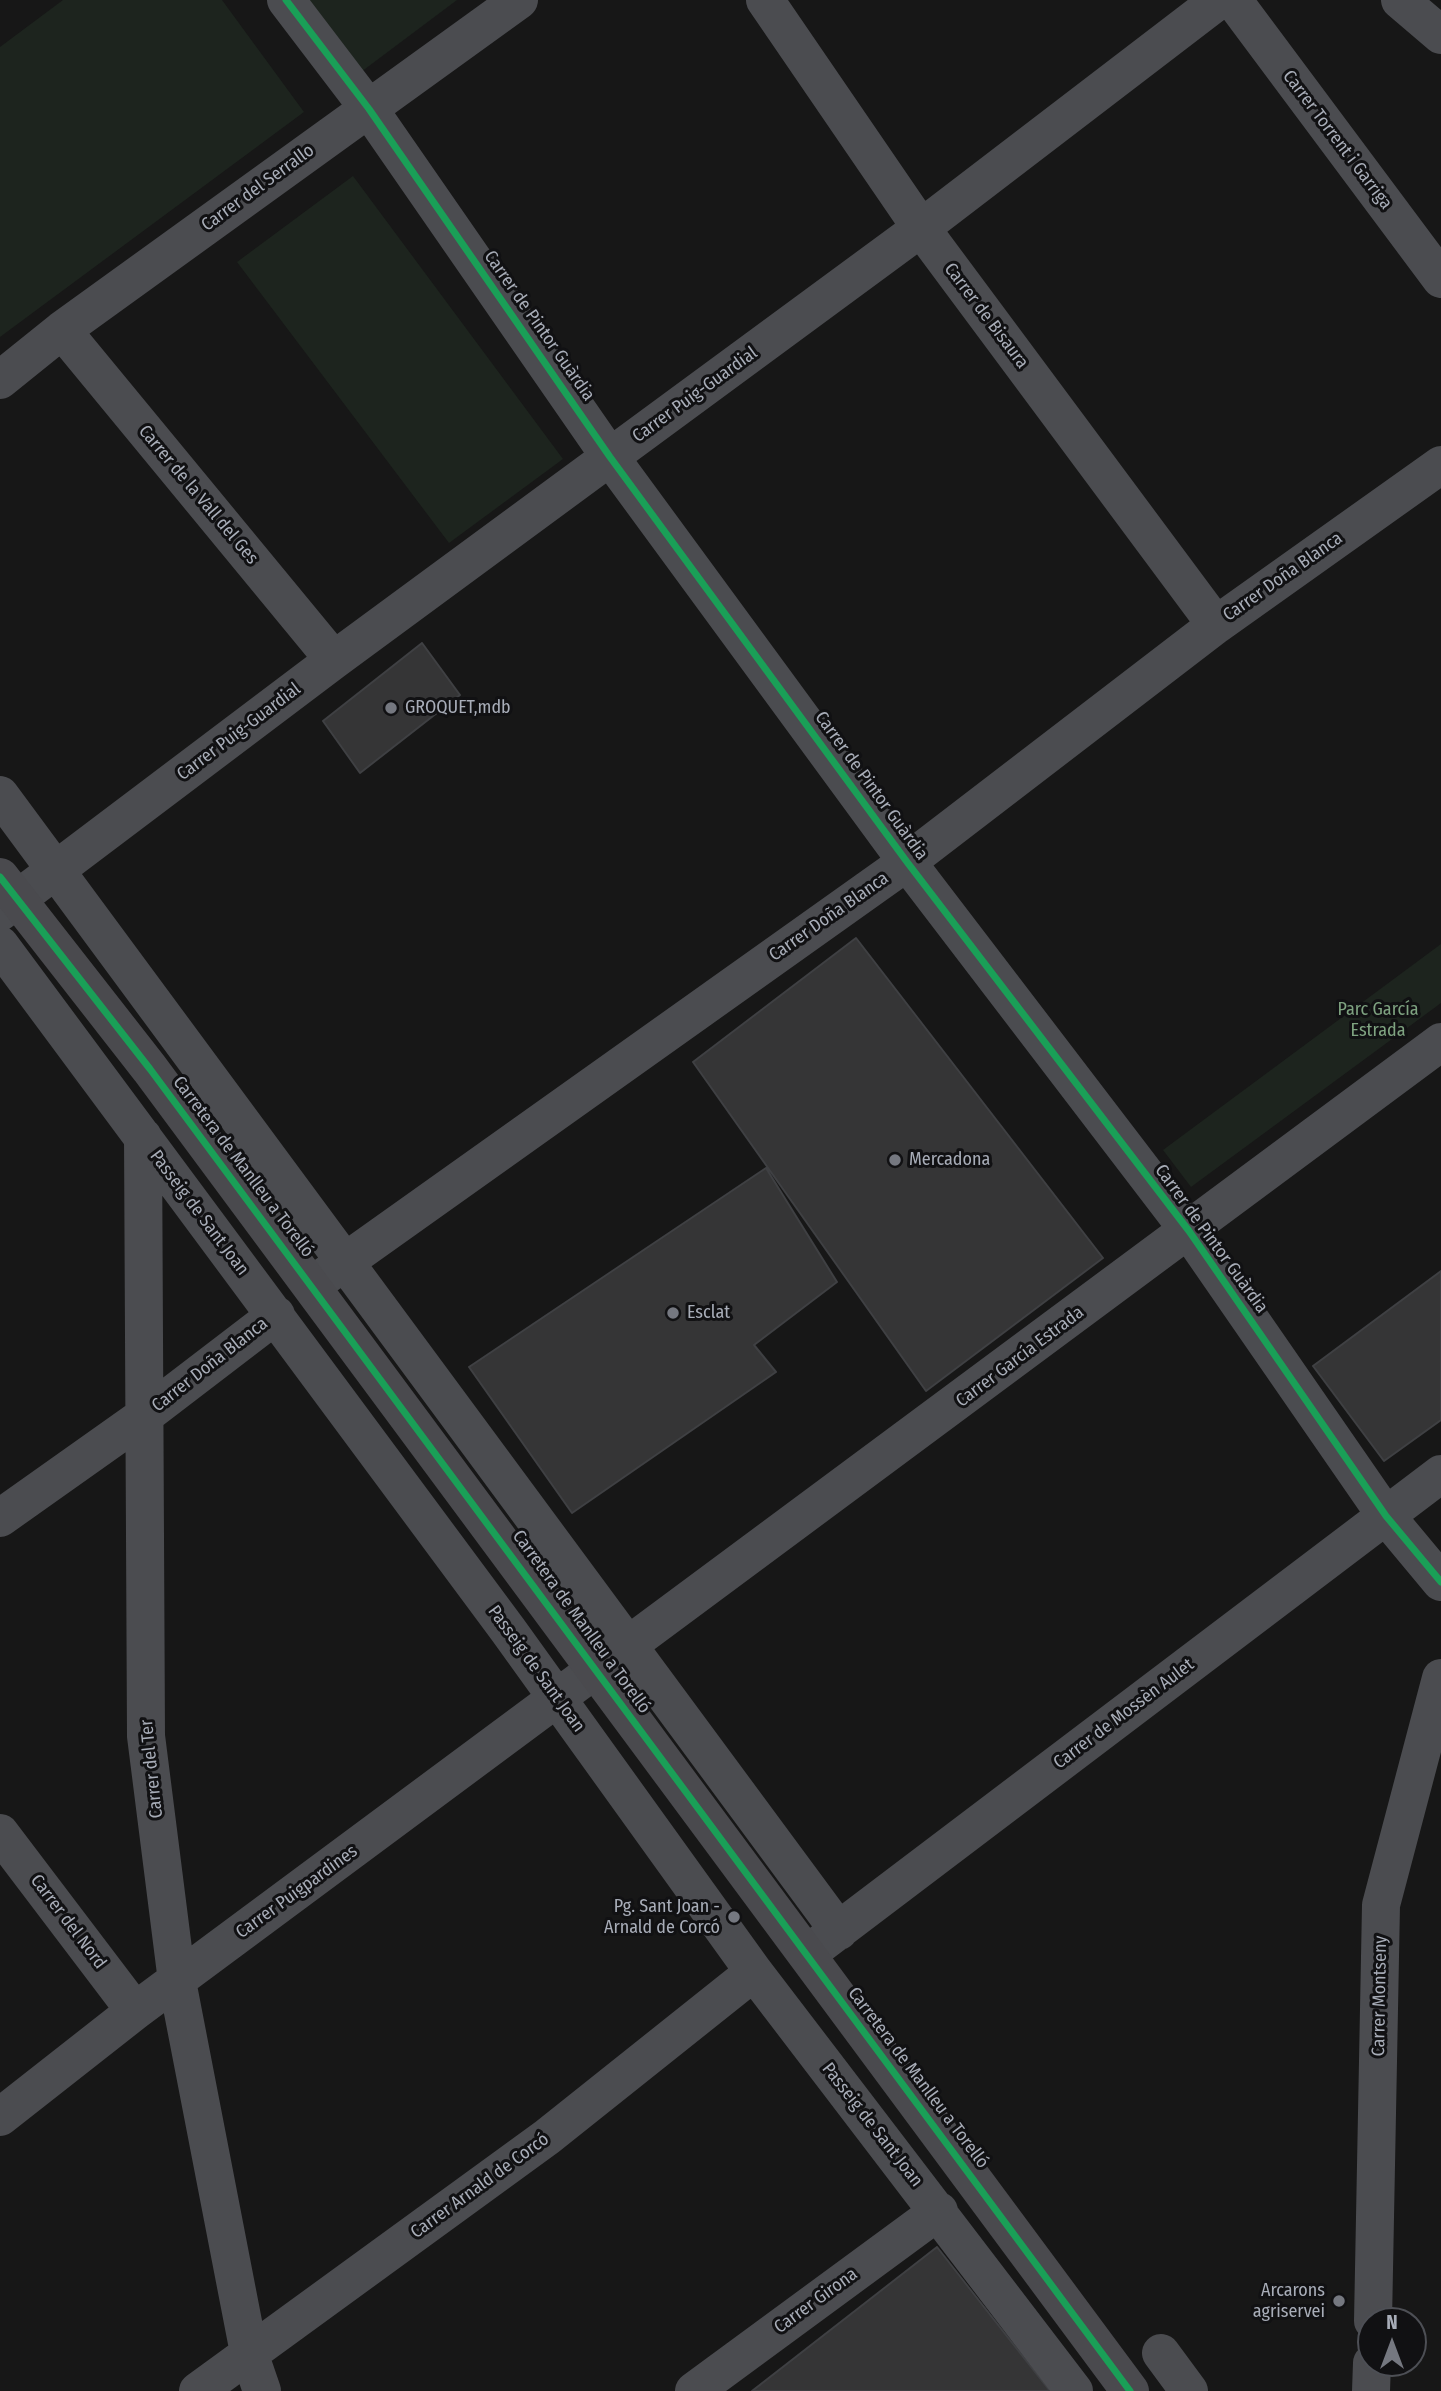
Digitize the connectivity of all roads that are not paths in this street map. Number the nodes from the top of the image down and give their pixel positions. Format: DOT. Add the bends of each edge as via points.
graph roads {
  1 [pos="286,0"];
  2 [pos="519,0"];
  3 [pos="765,0"];
  4 [pos="1219,0"];
  5 [pos="1233,0"];
  6 [pos="1400,0"];
  7 [pos="1441,35"];
  8 [pos="369,108"];
  9 [pos="921,228"];
  10 [pos="1441,279"];
  11 [pos="62,330"];
  12 [pos="0,380"];
  13 [pos="610,457"];
  14 [pos="1441,465"];
  15 [pos="1216,625"];
  16 [pos="334,660"];
  17 [pos="0,795"];
  18 [pos="907,862"];
  19 [pos="58,870"];
  20 [pos="6,897"];
  21 [pos="0,945"];
  22 [pos="1441,1042"];
  23 [pos="143,1138"];
  24 [pos="1189,1231"];
  25 [pos="344,1263"];
  26 [pos="312,1286"];
  27 [pos="276,1315"];
  28 [pos="144,1416"];
  29 [pos="1441,1474"];
  30 [pos="1386,1516"];
  31 [pos="0,1518"];
  32 [pos="1441,1582"];
  33 [pos="630,1646"];
  34 [pos="597,1670"];
  35 [pos="1441,1678"];
  36 [pos="558,1699"];
  37 [pos="0,1833"];
  38 [pos="839,1931"];
  39 [pos="807,1955"];
  40 [pos="754,1972"];
  41 [pos="177,1981"];
  42 [pos="135,2011"];
  43 [pos="0,2117"];
  44 [pos="939,2211"];
  45 [pos="1373,2307"];
  46 [pos="249,2353"];
  47 [pos="1161,2353"];
  48 [pos="198,2391"];
  49 [pos="262,2391"];
  50 [pos="694,2391"];
  51 [pos="1074,2391"];
  52 [pos="1130,2391"];
  53 [pos="1189,2391"];
  1 -- 8 [label="street, Carrer de Pintor Guàrdia"];
  2 -- 8 [label="street, Carrer del Serrallo"];
  3 -- 9 [label="street, Carrer de Bisaura"];
  4 -- 9 [label="street, Carrer Puig-Guardial"];
  5 -- 10 [label="street, Carrer Torrent i Garriga"];
  6 -- 7 [label="street"];
  8 -- 11 [label="street, Carrer del Serrallo"];
  8 -- 13 [label="street, Carrer de Pintor Guàrdia"];
  9 -- 13 [label="street, Carrer Puig-Guardial"];
  9 -- 15 [label="street, Carrer de Bisaura"];
  11 -- 12 [label="street, Carrer del Serrallo"];
  11 -- 16 [label="street, Carrer de la Vall del Ges"];
  13 -- 16 [label="street, Carrer Puig-Guardial"];
  13 -- 18 [label="street, Carrer de Pintor Guàrdia"];
  14 -- 15 [label="street, Carrer Doña Blanca"];
  15 -- 18 [label="street, Carrer Doña Blanca"];
  16 -- 19 [label="street, Carrer Puig-Guardial"];
  17 -- 19 [label="street"];
  18 -- 24 [label="street, Carrer de Pintor Guàrdia"];
  18 -- 25 [label="street, Carrer Doña Blanca"];
  19 -- 20 [label="street, Carrer Puig-Guardial"];
  19 -- 25 [label="street"];
  20 -- 26 [label="street, Carretera de Manlleu a Torelló" via="150,1069"];
  21 -- 23 [label="street, Passeig de Sant Joan"];
  22 -- 24 [label="street, Carrer García Estrada"];
  23 -- 27 [label="street, Passeig de Sant Joan"];
  23 -- 28 [label="street, Carrer del Ter"];
  24 -- 30 [label="street, Carrer de Pintor Guàrdia"];
  24 -- 33 [label="street, Carrer García Estrada"];
  25 -- 26 [label="street, Carrer Doña Blanca"];
  25 -- 33 [label="street"];
  26 -- 34 [label="street, Carretera de Manlleu a Torelló"];
  27 -- 28 [label="street, Carrer Doña Blanca"];
  27 -- 36 [label="street, Passeig de Sant Joan"];
  28 -- 31 [label="street, Carrer Doña Blanca"];
  28 -- 41 [label="street, Carrer del Ter" via="146,1736"];
  29 -- 30 [label="street, Carrer de Mossèn Aulet"];
  30 -- 32 [label="street, Carrer de Pintor Guàrdia"];
  30 -- 38 [label="street, Carrer de Mossèn Aulet"];
  33 -- 34 [label="street, Carrer García Estrada"];
  33 -- 38 [label="street"];
  34 -- 36 [label="street, Carrer Puigpardines"];
  34 -- 39 [label="street, Carretera de Manlleu a Torelló"];
  35 -- 45 [label="street, Carrer Montseny" via="1381,1905"];
  36 -- 40 [label="street, Passeig de Sant Joan"];
  36 -- 41 [label="street, Carrer Puigpardines"];
  37 -- 42 [label="street, Carrer del Nord"];
  38 -- 39 [label="street, Carrer de Mossèn Aulet"];
  39 -- 52 [label="street, Carretera de Manlleu a Torelló"];
  40 -- 44 [label="street, Passeig de Sant Joan"];
  40 -- 46 [label="street, Carrer Arnald de Corcó" via="547,2137"];
  41 -- 42 [label="street, Carrer Puigpardines"];
  41 -- 46 [label="street, Carrer del Ter"];
  42 -- 43 [label="street, Carrer Puigpardines"];
  44 -- 50 [label="street, Carrer Girona"];
  44 -- 51 [label="street, Passeig de Sant Joan"];
  46 -- 48 [label="street, Carrer Arnald de Corcó"];
  46 -- 49 [label="street, Carrer del Ter"];
  47 -- 53 [label="street"];
}
